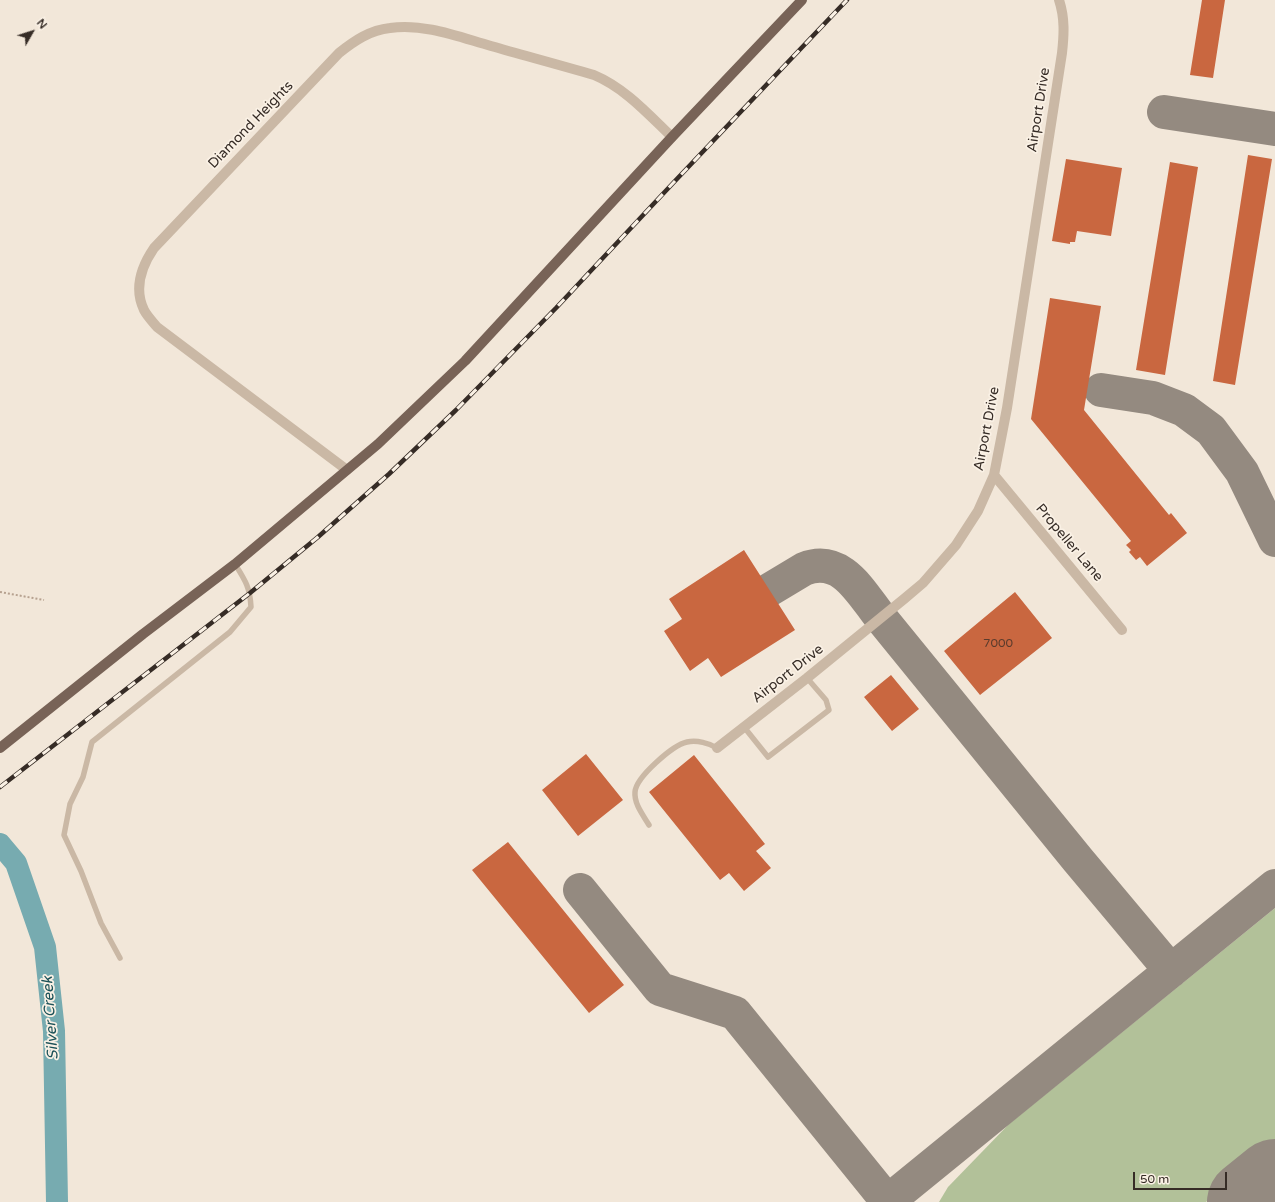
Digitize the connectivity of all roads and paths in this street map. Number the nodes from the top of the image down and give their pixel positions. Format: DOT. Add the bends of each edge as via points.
graph roads {
  1 [pos="802,0"];
  2 [pos="1059,0"];
  3 [pos="672,137"];
  4 [pos="346,470"];
  5 [pos="994,475"];
  6 [pos="235,564"];
  7 [pos="0,592"];
  8 [pos="44,600"];
  9 [pos="1122,630"];
  10 [pos="807,678"];
  11 [pos="744,727"];
  12 [pos="0,748"];
  13 [pos="717,748"];
  14 [pos="649,825"];
  15 [pos="120,958"];
  1 -- 3 [label="main road"];
  2 -- 5 [label="street, Airport Drive" via="1064,28 1062,53 1007,408"];
  3 -- 4 [label="main road" via="465,361 378,444"];
  3 -- 4 [label="street, Diamond Heights" via="632,98 607,80 440,31 389,28 369,34 339,53 154,248 147,258 140,279 139,293 144,311 157,327"];
  4 -- 6 [label="main road"];
  5 -- 9 [label="street, Propeller Lane"];
  5 -- 10 [label="street, Airport Drive" via="978,511 940,565 923,583"];
  6 -- 12 [label="main road"];
  6 -- 15 [label="lane" via="250,593 251,607 230,632 92,742 83,777 70,804 64,835"];
  7 -- 8 [label="path"];
  10 -- 11 [label="street, Airport Drive"];
  10 -- 11 [label="lane" via="826,700 829,710 768,757"];
  11 -- 13 [label="street, Airport Drive"];
  13 -- 14 [label="lane" via="710,744 687,742 667,754 643,775 635,790 635,799"];
}
